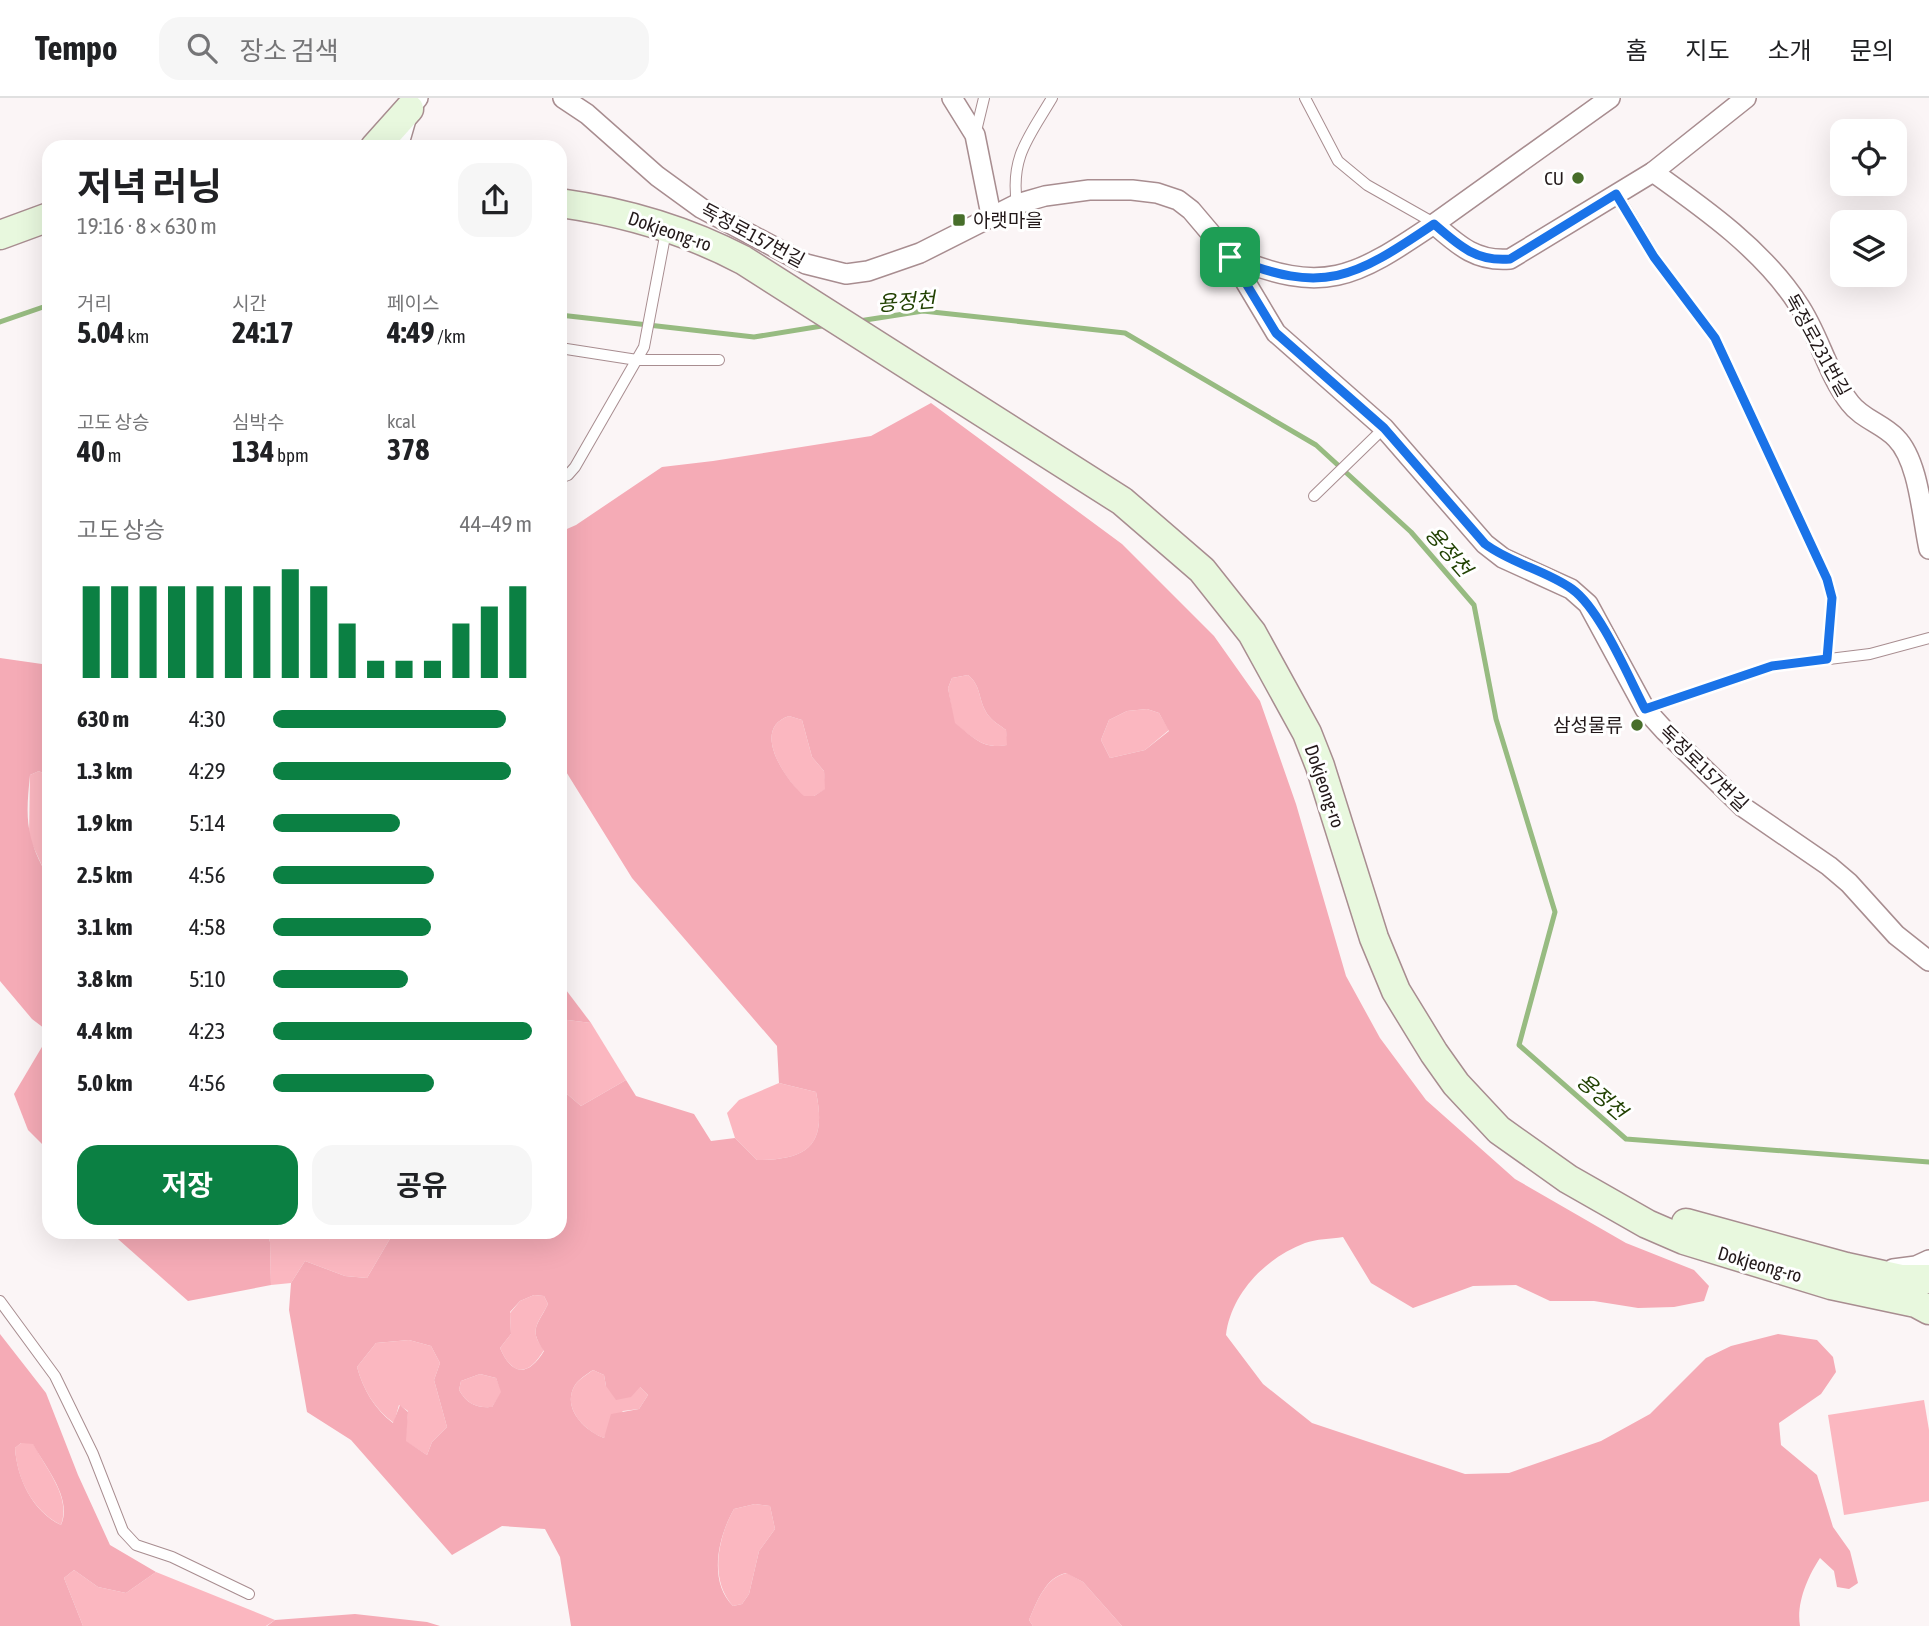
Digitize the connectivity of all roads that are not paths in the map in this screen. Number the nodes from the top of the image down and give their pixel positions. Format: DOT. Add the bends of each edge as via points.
graph roads {
  1 [pos="564,98"];
  2 [pos="952,98"];
  3 [pos="984,98"];
  4 [pos="1052,98"];
  5 [pos="1305,98"];
  6 [pos="1610,98"];
  7 [pos="1746,98"];
  8 [pos="414,104"];
  9 [pos="975,135"];
  10 [pos="381,140"];
  11 [pos="401,140"];
  12 [pos="409,140"];
  13 [pos="1653,172"];
  14 [pos="1616,194"];
  15 [pos="1017,204"];
  16 [pos="567,205"];
  17 [pos="991,215"];
  18 [pos="42,220"];
  19 [pos="1434,224"];
  20 [pos="666,227"];
  21 [pos="0,235"];
  22 [pos="1230,257"];
  23 [pos="567,349"];
  24 [pos="637,360"];
  25 [pos="719,360"];
  26 [pos="1384,428"];
  27 [pos="567,475"];
  28 [pos="1314,496"];
  29 [pos="1929,549"];
  30 [pos="1929,638"];
  31 [pos="1827,659"];
  32 [pos="1645,709"];
  33 [pos="1929,961"];
  34 [pos="1600,1196"];
  35 [pos="1929,1260"];
  36 [pos="1846,1267"];
  37 [pos="1929,1279"];
  38 [pos="0,1301"];
  39 [pos="1929,1310"];
  40 [pos="249,1594"];
  1 -- 17 [label="street, 독정로157번길" via="701,208 825,271 868,271 920,253"];
  2 -- 9 [label="street"];
  3 -- 9 [label="lane"];
  4 -- 15 [label="lane" via="1016,163"];
  5 -- 19 [label="lane" via="1338,161 1367,185"];
  6 -- 19 [label="street"];
  7 -- 13 [label="street"];
  8 -- 10 [label="street"];
  8 -- 11 [label="street"];
  8 -- 12 [label="street"];
  9 -- 17 [label="street"];
  13 -- 14 [label="street"];
  13 -- 29 [label="street, 독정로231번길" via="1777,275 1800,306 1849,402 1905,448"];
  14 -- 19 [label="street" via="1510,259 1475,256"];
  14 -- 31 [label="lane" via="1654,257 1715,338 1827,579 1832,615"];
  15 -- 17 [label="street, 독정로157번길"];
  15 -- 22 [label="street, 독정로157번길" via="1089,190 1157,193 1191,210"];
  16 -- 20 [label="street, Dokjeong-ro"];
  18 -- 21 [label="street"];
  19 -- 22 [label="street" via="1380,260 1334,278 1285,276"];
  20 -- 24 [label="lane" via="644,347"];
  20 -- 34 [label="street, Dokjeong-ro" via="714,245 774,278 1122,501 1202,570 1252,633 1307,733 1374,937 1412,1020 1456,1084 1499,1130 1546,1165"];
  22 -- 26 [label="street, 독정로157번길" via="1276,333"];
  23 -- 24 [label="lane"];
  24 -- 25 [label="lane"];
  24 -- 27 [label="lane"];
  26 -- 28 [label="lane"];
  26 -- 32 [label="street, 독정로157번길" via="1485,544 1503,558 1571,589 1588,604"];
  30 -- 31 [label="lane" via="1870,654"];
  31 -- 32 [label="lane" via="1772,666"];
  32 -- 33 [label="street, 독정로157번길" via="1743,807 1829,866 1896,935"];
  34 -- 36 [label="street, Dokjeong-ro"];
  34 -- 39 [label="street, Dokjeong-ro" via="1647,1224 1720,1253"];
  35 -- 36 [label="street" via="1894,1269"];
  36 -- 37 [label="street, Dokjeong-ro" via="1901,1279"];
  38 -- 40 [label="lane" via="55,1376 123,1531 136,1545"];
}
